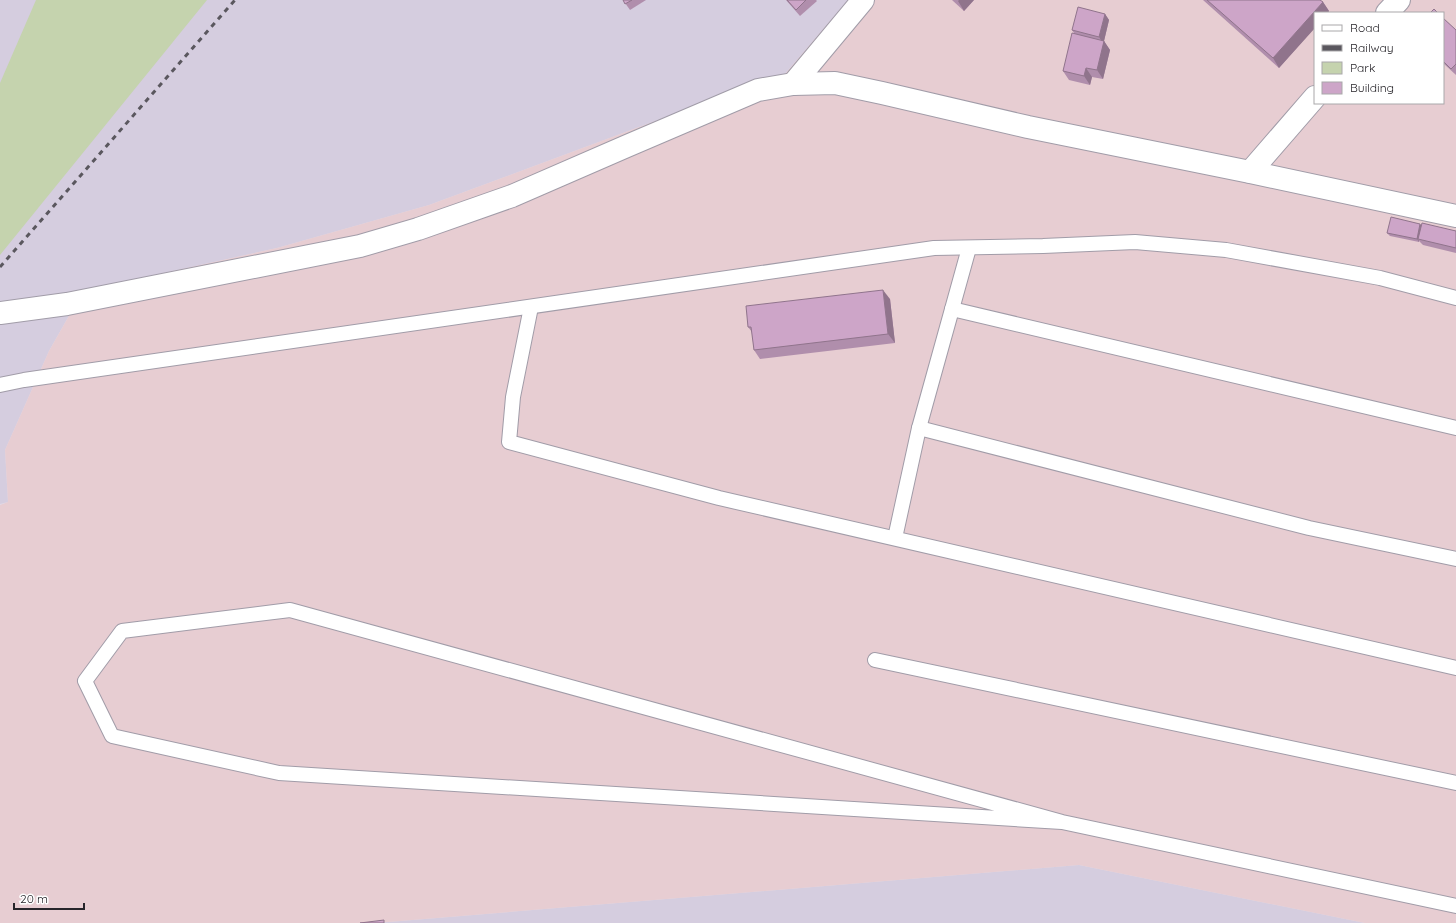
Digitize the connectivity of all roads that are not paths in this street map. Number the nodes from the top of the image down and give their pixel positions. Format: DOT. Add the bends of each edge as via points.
graph roads {
  1 [pos="863,0"];
  2 [pos="1398,0"];
  3 [pos="1388,12"];
  4 [pos="793,84"];
  5 [pos="1314,98"];
  6 [pos="1250,172"];
  7 [pos="1456,216"];
  8 [pos="969,248"];
  9 [pos="1456,298"];
  10 [pos="531,307"];
  11 [pos="952,309"];
  12 [pos="0,313"];
  13 [pos="0,385"];
  14 [pos="919,428"];
  15 [pos="1456,428"];
  16 [pos="896,538"];
  17 [pos="1456,559"];
  18 [pos="875,660"];
  19 [pos="1456,668"];
  20 [pos="1456,783"];
  21 [pos="1062,822"];
  22 [pos="1456,906"];
  1 -- 4 [label="main road"];
  2 -- 3 [label="main road"];
  4 -- 6 [label="main road" via="835,84 882,93 1028,127"];
  4 -- 12 [label="main road" via="758,90 512,196 360,246 67,304"];
  5 -- 6 [label="main road"];
  6 -- 7 [label="main road"];
  8 -- 9 [label="lane" via="1135,242 1226,250 1380,278"];
  8 -- 10 [label="lane" via="934,248"];
  8 -- 11 [label="lane"];
  10 -- 13 [label="lane"];
  10 -- 16 [label="lane" via="513,397 509,442 719,498"];
  11 -- 14 [label="lane"];
  11 -- 15 [label="lane"];
  14 -- 16 [label="lane"];
  14 -- 17 [label="lane" via="1308,528"];
  16 -- 19 [label="lane"];
  18 -- 20 [label="lane"];
  21 -- 21 [label="lane" via="279,773 112,736 85,681 122,631 290,610"];
  21 -- 22 [label="lane"];
}
